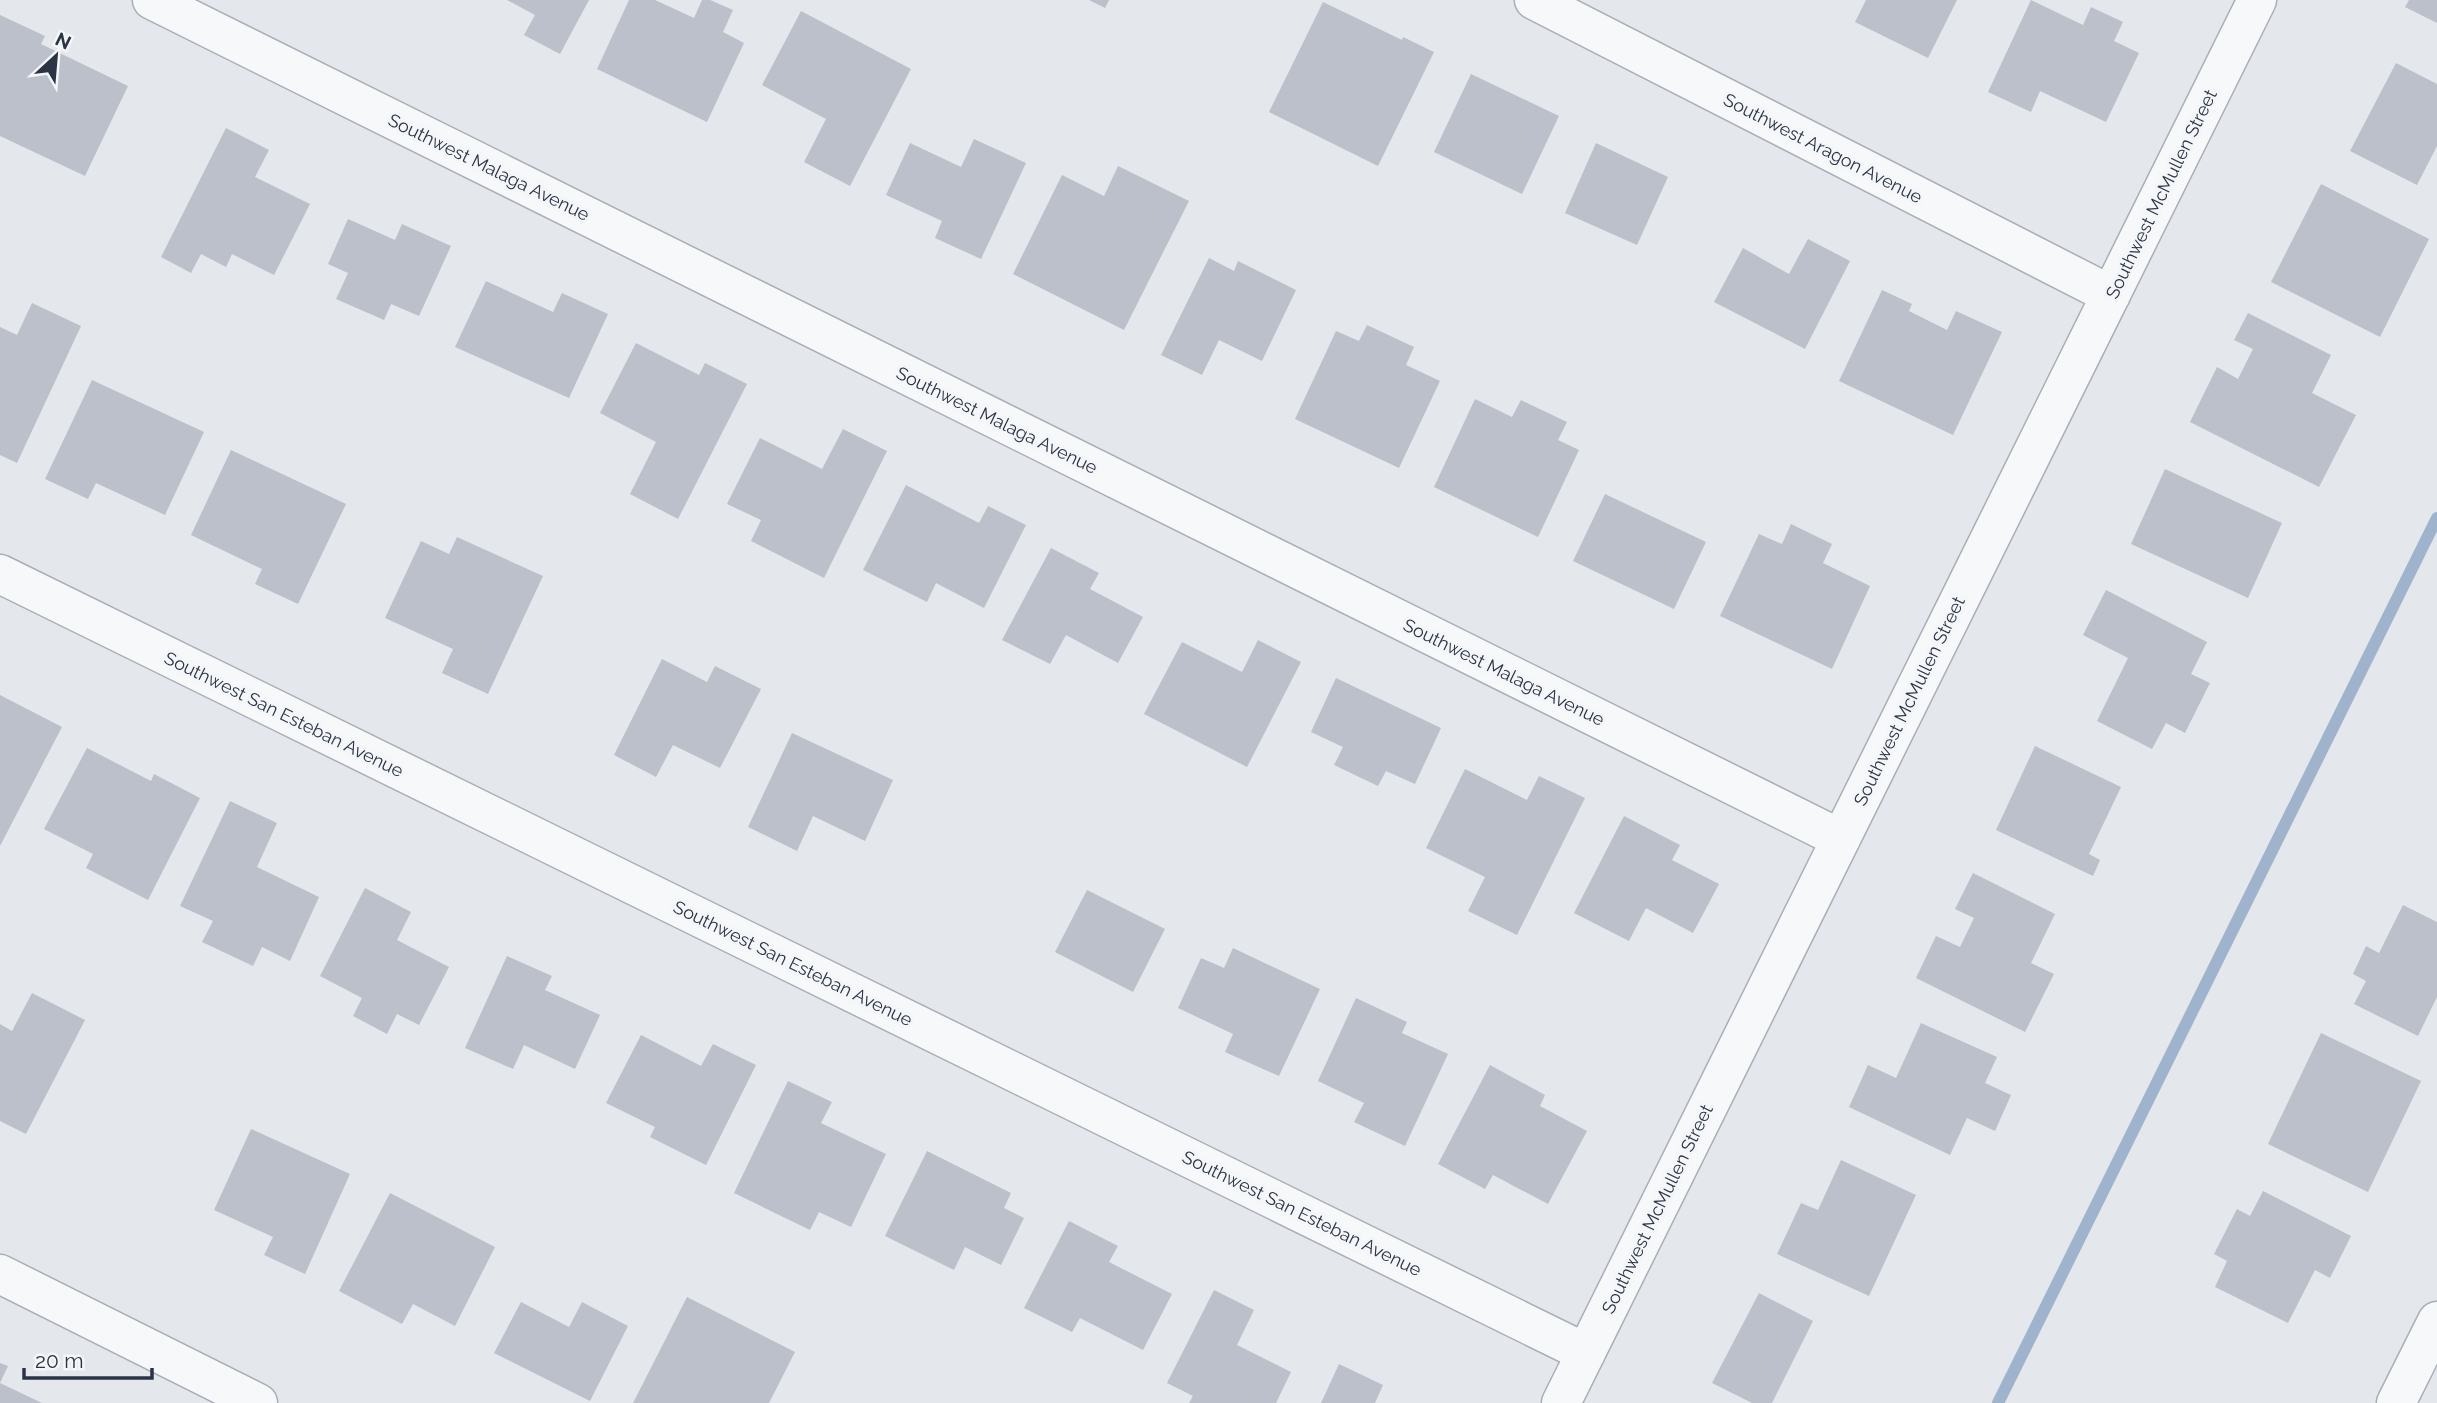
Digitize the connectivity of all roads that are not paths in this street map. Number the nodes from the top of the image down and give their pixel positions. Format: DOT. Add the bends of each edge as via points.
graph roads {
  1 [pos="152,0"];
  2 [pos="1534,0"];
  3 [pos="2257,0"];
  4 [pos="2111,295"];
  5 [pos="0,574"];
  6 [pos="1841,839"];
  7 [pos="0,1274"];
  8 [pos="2437,1321"];
  9 [pos="1586,1353"];
  10 [pos="258,1403"];
  11 [pos="1561,1403"];
  12 [pos="2396,1403"];
  1 -- 6 [label="street, Southwest Malaga Avenue"];
  2 -- 4 [label="street, Southwest Aragon Avenue"];
  3 -- 4 [label="street, Southwest McMullen Street"];
  4 -- 6 [label="street, Southwest McMullen Street"];
  5 -- 9 [label="street, Southwest San Esteban Avenue"];
  6 -- 9 [label="street, Southwest McMullen Street"];
  7 -- 10 [label="street"];
  8 -- 12 [label="street"];
  9 -- 11 [label="street, Southwest McMullen Street"];
}
